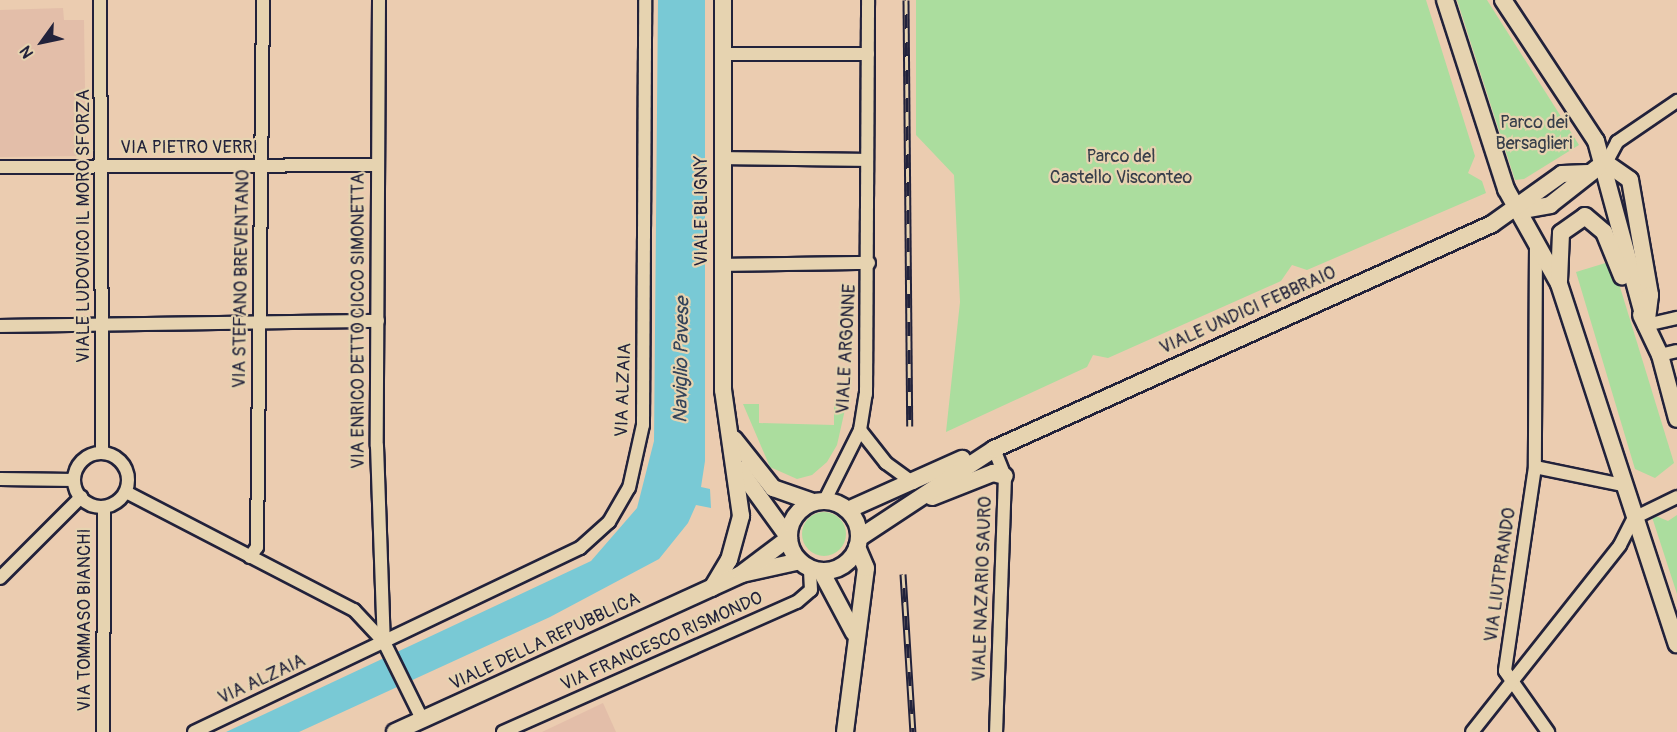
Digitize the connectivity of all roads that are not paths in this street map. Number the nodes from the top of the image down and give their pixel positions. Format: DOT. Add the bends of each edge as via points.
graph roads {
  1 [pos="100,0"];
  2 [pos="263,0"];
  3 [pos="379,0"];
  4 [pos="645,0"];
  5 [pos="723,0"];
  6 [pos="868,0"];
  7 [pos="1445,0"];
  8 [pos="1504,0"];
  9 [pos="723,54"];
  10 [pos="868,54"];
  11 [pos="1677,101"];
  12 [pos="722,158"];
  13 [pos="867,160"];
  14 [pos="1606,163"];
  15 [pos="262,165"];
  16 [pos="378,165"];
  17 [pos="103,166"];
  18 [pos="0,167"];
  19 [pos="1517,211"];
  20 [pos="1536,243"];
  21 [pos="869,263"];
  22 [pos="722,266"];
  23 [pos="1559,284"];
  24 [pos="1677,318"];
  25 [pos="378,321"];
  26 [pos="105,325"];
  27 [pos="259,325"];
  28 [pos="1646,325"];
  29 [pos="0,326"];
  30 [pos="1677,351"];
  31 [pos="1660,355"];
  32 [pos="1677,419"];
  33 [pos="725,422"];
  34 [pos="860,430"];
  35 [pos="994,449"];
  36 [pos="102,452"];
  37 [pos="735,463"];
  38 [pos="1535,468"];
  39 [pos="1005,476"];
  40 [pos="0,479"];
  41 [pos="74,480"];
  42 [pos="1623,485"];
  43 [pos="915,491"];
  44 [pos="126,492"];
  45 [pos="81,497"];
  46 [pos="1677,497"];
  47 [pos="819,501"];
  48 [pos="104,508"];
  49 [pos="850,509"];
  50 [pos="1634,518"];
  51 [pos="789,537"];
  52 [pos="858,543"];
  53 [pos="250,557"];
  54 [pos="810,567"];
  55 [pos="741,574"];
  56 [pos="0,578"];
  57 [pos="712,588"];
  58 [pos="855,635"];
  59 [pos="1677,644"];
  60 [pos="387,647"];
  61 [pos="1511,686"];
  62 [pos="422,719"];
  63 [pos="104,732"];
  64 [pos="194,732"];
  65 [pos="395,732"];
  66 [pos="503,732"];
  67 [pos="845,732"];
  68 [pos="996,732"];
  69 [pos="1472,732"];
  70 [pos="1548,732"];
  1 -- 17 [label="street, VIALE LUDOVICO IL MORO SFORZA"];
  2 -- 15 [label="street, VIA STEFANO BREVENTANO"];
  3 -- 16 [label="street, VIA ENRICO DETTO CICCO SIMONETTA"];
  4 -- 60 [label="street, VIA ALZAIA" via="644,425 629,488 609,522 580,548"];
  5 -- 9 [label="street, VIALE BLIGNY"];
  6 -- 10 [label="street, VIALE ARGONNE"];
  7 -- 19 [label="street"];
  8 -- 14 [label="street"];
  9 -- 10 [label="street"];
  9 -- 12 [label="street, VIALE BLIGNY"];
  10 -- 13 [label="street, VIALE ARGONNE"];
  11 -- 14 [label="street" via="1617,142"];
  12 -- 13 [label="street"];
  12 -- 22 [label="street, VIALE BLIGNY"];
  13 -- 21 [label="street, VIALE ARGONNE"];
  14 -- 19 [label="street" via="1588,173 1562,174 1536,189"];
  14 -- 28 [label="street" via="1630,180 1650,295"];
  15 -- 16 [label="street, VIA PIETRO VERRI"];
  15 -- 17 [label="street, VIA PIETRO VERRI"];
  15 -- 27 [label="street, VIA STEFANO BREVENTANO"];
  16 -- 25 [label="street, VIA ENRICO DETTO CICCO SIMONETTA"];
  17 -- 18 [label="street, VIA PIETRO VERRI"];
  17 -- 26 [label="street, VIALE LUDOVICO IL MORO SFORZA"];
  19 -- 20 [label="street"];
  19 -- 35 [label="street, VIALE UNDICI FEBBRAIO"];
  20 -- 23 [label="street"];
  20 -- 38 [label="street, VIA LIUTPRANDO"];
  21 -- 22 [label="street, VIALE ARGONNE"];
  21 -- 34 [label="street, VIALE ARGONNE" via="866,394"];
  22 -- 33 [label="street, VIALE BLIGNY"];
  23 -- 28 [label="street" via="1561,233 1575,220 1591,218 1604,232"];
  23 -- 42 [label="street"];
  24 -- 28 [label="street"];
  25 -- 27 [label="street"];
  25 -- 60 [label="street, VIA ENRICO DETTO CICCO SIMONETTA" via="379,576"];
  26 -- 27 [label="street"];
  26 -- 29 [label="street"];
  26 -- 36 [label="street, VIALE LUDOVICO IL MORO SFORZA"];
  27 -- 53 [label="street, VIA STEFANO BREVENTANO" via="257,547"];
  28 -- 31 [label="street"];
  30 -- 31 [label="street"];
  31 -- 32 [label="street"];
  33 -- 37 [label="street, VIALE BLIGNY"];
  33 -- 47 [label="street, VIALE BLIGNY" via="742,453 773,488"];
  34 -- 43 [label="street"];
  34 -- 47 [label="street, VIALE ARGONNE"];
  35 -- 39 [label="street, VIALE NAZARIO SAURO"];
  35 -- 43 [label="street, VIALE UNDICI FEBBRAIO" via="979,451"];
  36 -- 41 [label="street" via="84,459"];
  36 -- 44 [label="street" via="115,456 127,469"];
  37 -- 51 [label="street, VIALE BLIGNY"];
  37 -- 57 [label="street, VIALE BLIGNY" via="741,516 729,560"];
  38 -- 42 [label="street"];
  38 -- 61 [label="street, VIA LIUTPRANDO" via="1505,671"];
  39 -- 43 [label="street" via="993,473"];
  39 -- 68 [label="street, VIALE NAZARIO SAURO"];
  40 -- 41 [label="street"];
  41 -- 45 [label="street"];
  42 -- 50 [label="street"];
  43 -- 49 [label="street, VIALE UNDICI FEBBRAIO"];
  43 -- 52 [label="street, VIALE UNDICI FEBBRAIO"];
  44 -- 48 [label="street"];
  44 -- 53 [label="street"];
  45 -- 48 [label="street"];
  45 -- 56 [label="street"];
  46 -- 50 [label="street"];
  47 -- 49 [label="street"];
  47 -- 51 [label="street" via="795,516"];
  48 -- 63 [label="street, VIA TOMMASO BIANCHI"];
  49 -- 52 [label="street"];
  50 -- 59 [label="street"];
  50 -- 61 [label="street" via="1620,545"];
  51 -- 54 [label="street"];
  51 -- 55 [label="street"];
  52 -- 54 [label="street" via="842,566"];
  52 -- 58 [label="street" via="866,568"];
  53 -- 60 [label="street" via="354,610"];
  54 -- 55 [label="street"];
  54 -- 58 [label="street"];
  54 -- 66 [label="street, VIA FRANCESCO RISMONDO" via="811,590 797,602"];
  55 -- 57 [label="street, VIALE DELLA REPUBBLICA"];
  57 -- 62 [label="street, VIALE DELLA REPUBBLICA"];
  58 -- 67 [label="street"];
  60 -- 62 [label="street"];
  60 -- 64 [label="street, VIA ALZAIA"];
  61 -- 69 [label="street"];
  61 -- 70 [label="street"];
  62 -- 65 [label="street, VIALE DELLA REPUBBLICA"];
}
